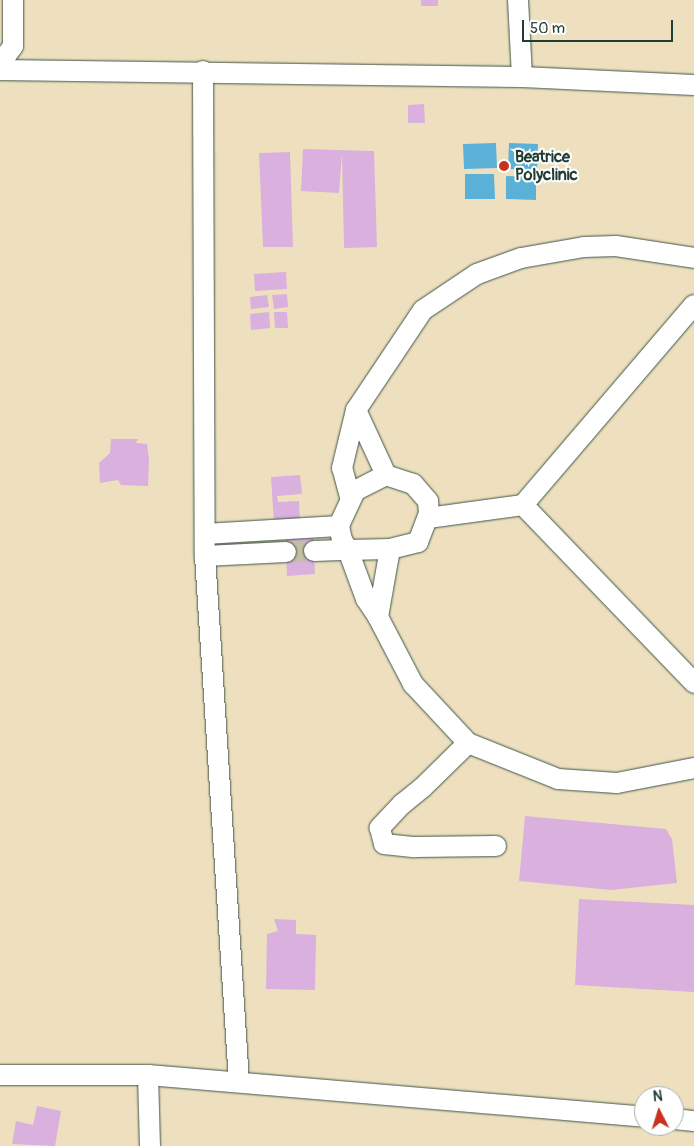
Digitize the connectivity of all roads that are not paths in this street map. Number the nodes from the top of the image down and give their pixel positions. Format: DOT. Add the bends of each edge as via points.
graph roads {
  1 [pos="13,0"];
  2 [pos="518,0"];
  3 [pos="0,64"];
  4 [pos="0,70"];
  5 [pos="203,71"];
  6 [pos="522,77"];
  7 [pos="694,85"];
  8 [pos="694,258"];
  9 [pos="694,305"];
  10 [pos="356,410"];
  11 [pos="386,475"];
  12 [pos="355,491"];
  13 [pos="523,505"];
  14 [pos="428,518"];
  15 [pos="339,526"];
  16 [pos="206,534"];
  17 [pos="390,549"];
  18 [pos="348,550"];
  19 [pos="314,551"];
  20 [pos="286,552"];
  21 [pos="205,556"];
  22 [pos="378,617"];
  23 [pos="694,683"];
  24 [pos="468,743"];
  25 [pos="694,768"];
  26 [pos="496,846"];
  27 [pos="0,1075"];
  28 [pos="148,1075"];
  29 [pos="239,1082"];
  30 [pos="634,1116"];
  31 [pos="150,1146"];
  1 -- 3 [label="street" via="13,46"];
  2 -- 6 [label="street"];
  4 -- 5 [label="street"];
  5 -- 6 [label="street"];
  5 -- 16 [label="street"];
  6 -- 7 [label="street"];
  8 -- 10 [label="street" via="616,246 584,247 521,258 477,274 423,310"];
  9 -- 13 [label="street"];
  10 -- 11 [label="street"];
  10 -- 12 [label="street" via="342,468 350,498"];
  11 -- 12 [label="street"];
  11 -- 14 [label="street" via="413,484 428,501"];
  12 -- 15 [label="street"];
  13 -- 14 [label="street"];
  13 -- 23 [label="street"];
  14 -- 17 [label="street" via="418,542"];
  15 -- 16 [label="street"];
  15 -- 18 [label="street"];
  16 -- 21 [label="street"];
  17 -- 18 [label="street"];
  17 -- 22 [label="street"];
  18 -- 19 [label="street"];
  18 -- 22 [label="street" via="366,599"];
  20 -- 21 [label="street"];
  21 -- 29 [label="street"];
  22 -- 24 [label="street" via="413,684"];
  24 -- 25 [label="street" via="558,779 617,783"];
  24 -- 26 [label="street" via="380,828 384,844 415,848"];
  27 -- 28 [label="street"];
  28 -- 29 [label="street"];
  28 -- 31 [label="street"];
  29 -- 30 [label="street"];
}
